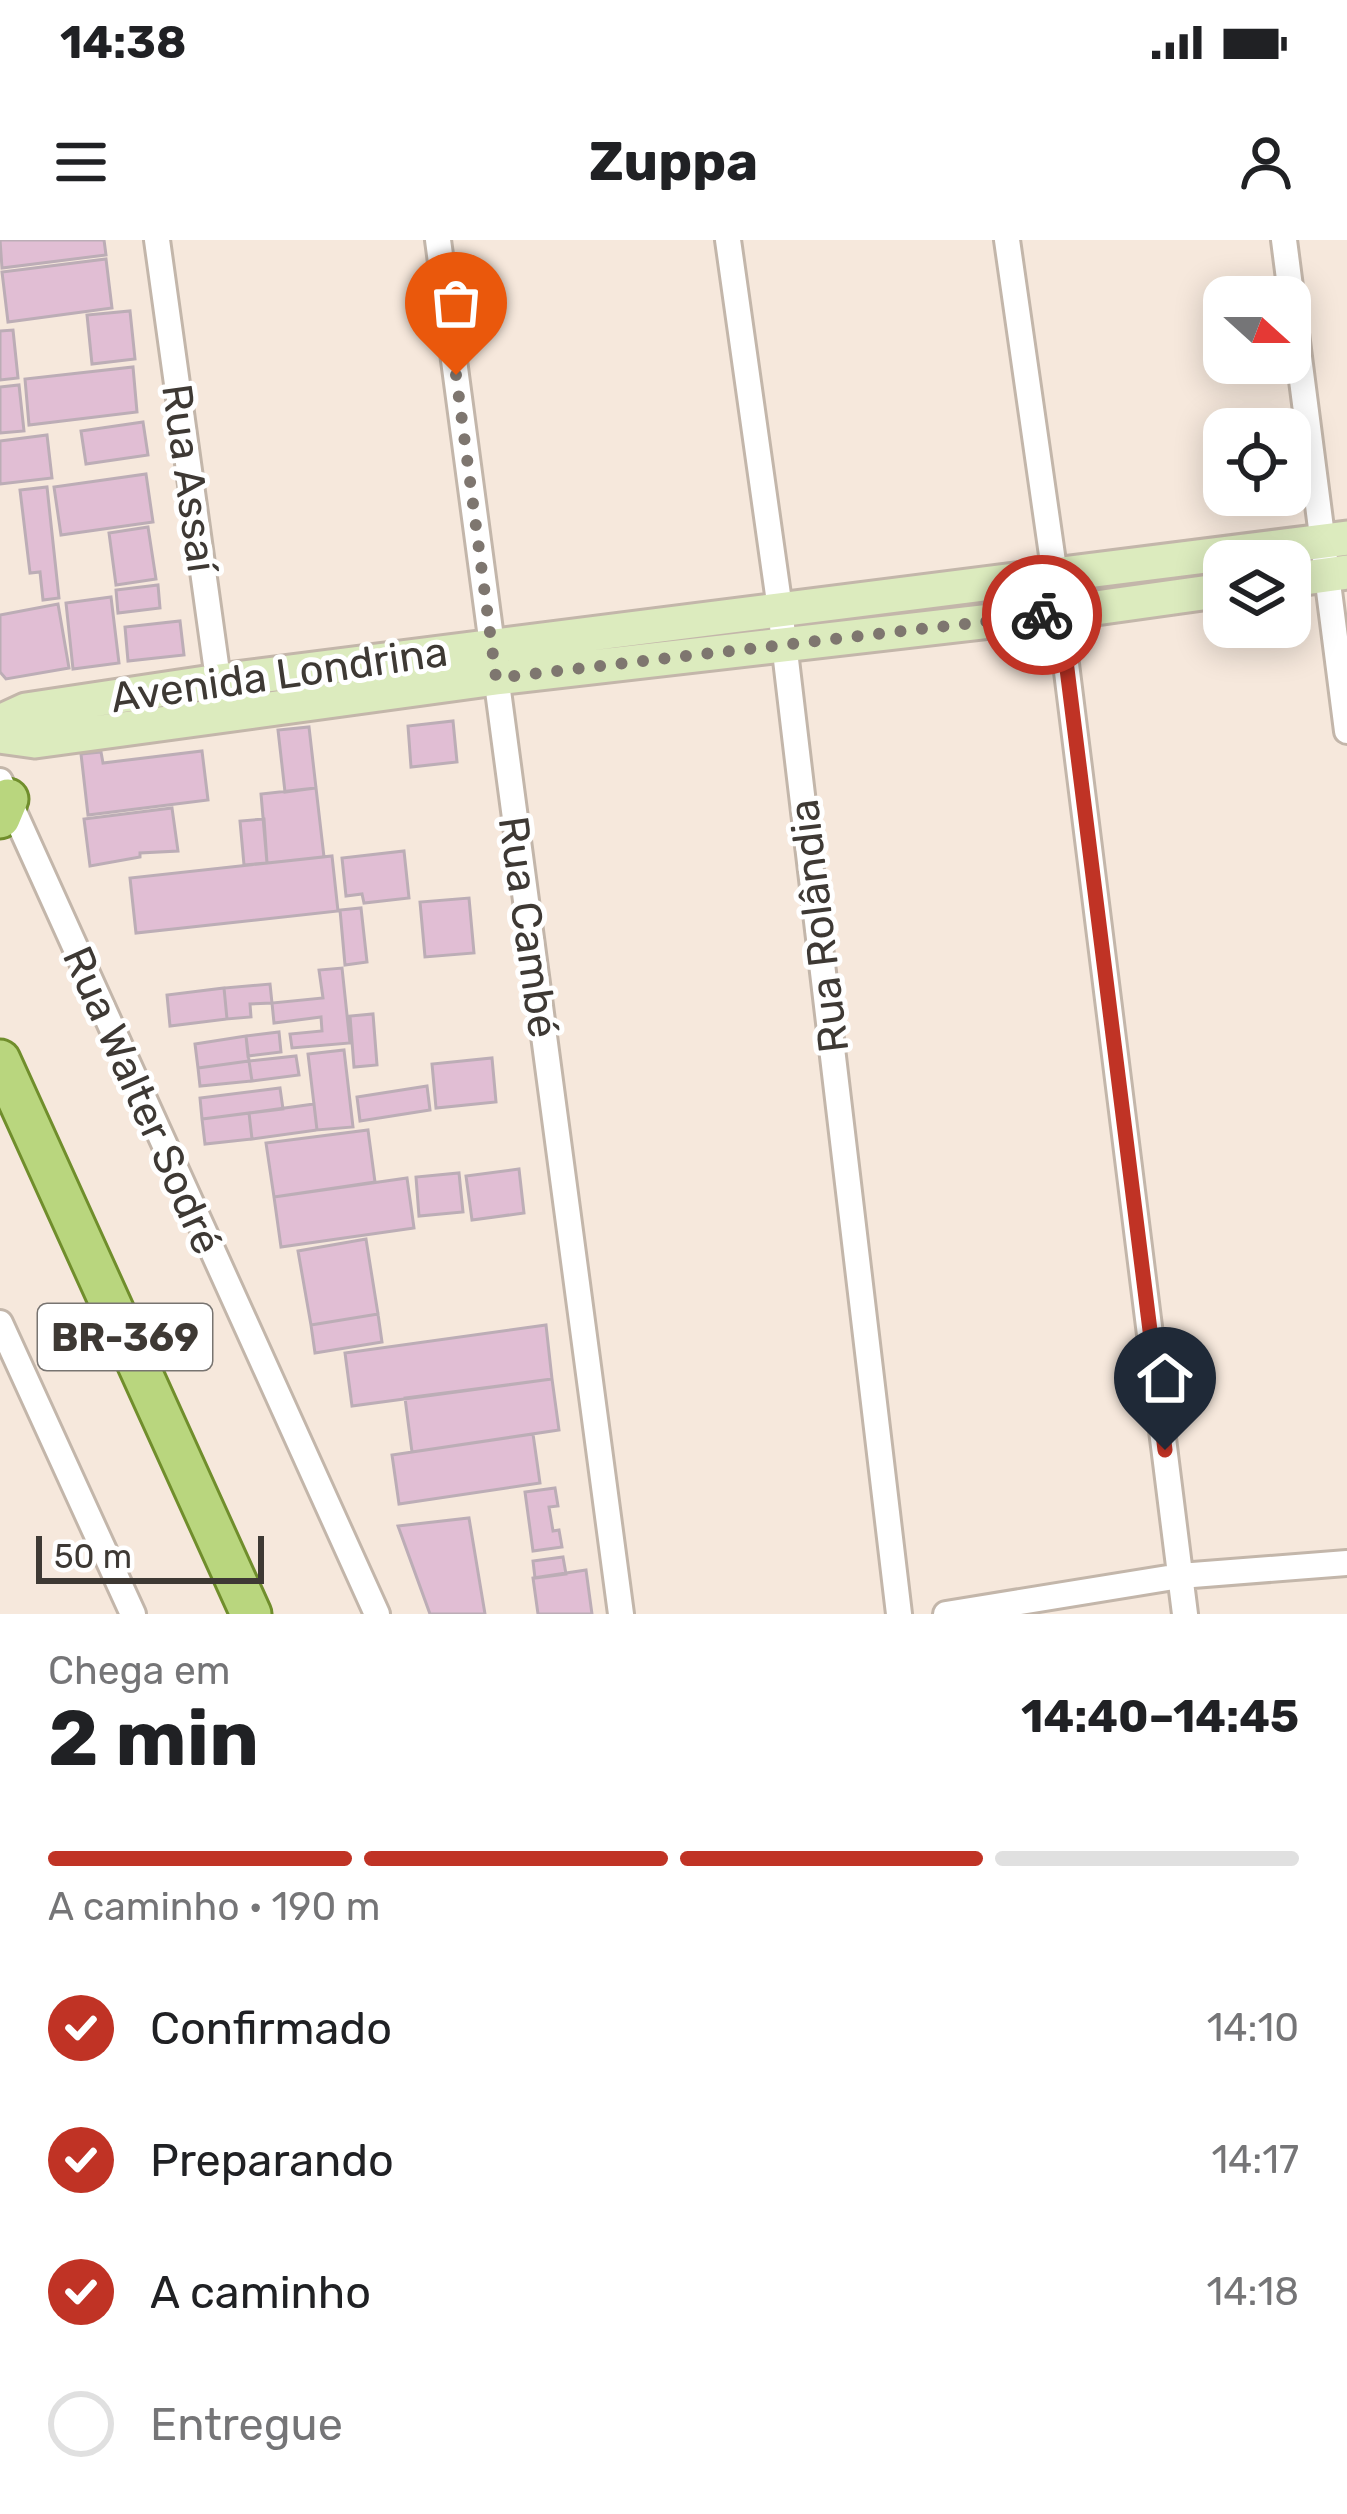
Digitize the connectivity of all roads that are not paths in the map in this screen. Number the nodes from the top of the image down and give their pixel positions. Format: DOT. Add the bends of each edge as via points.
graph roads {
  1 [pos="158,240"];
  2 [pos="438,240"];
  3 [pos="728,240"];
  4 [pos="1007,240"];
  5 [pos="1285,240"];
  6 [pos="1336,557"];
  7 [pos="1055,576"];
  8 [pos="1203,593"];
  9 [pos="780,609"];
  10 [pos="1060,613"];
  11 [pos="784,644"];
  12 [pos="494,662"];
  13 [pos="219,681"];
  14 [pos="223,715"];
  15 [pos="0,722"];
  16 [pos="1347,731"];
  17 [pos="0,736"];
  18 [pos="3,800"];
  19 [pos="0,1060"];
  20 [pos="0,1323"];
  21 [pos="1347,1563"];
  22 [pos="1180,1576"];
  23 [pos="134,1614"];
  24 [pos="251,1614"];
  25 [pos="377,1614"];
  26 [pos="621,1614"];
  27 [pos="899,1614"];
  28 [pos="946,1614"];
  29 [pos="1185,1614"];
  1 -- 13 [label="street, Rua Assaí"];
  2 -- 12 [label="street, Rua Cambé"];
  3 -- 9 [label="street, Rua Rolândia"];
  4 -- 7 [label="street"];
  5 -- 6 [label="street"];
  6 -- 7 [label="street, Avenida Londrina"];
  6 -- 16 [label="street"];
  7 -- 9 [label="street, Avenida Londrina"];
  7 -- 10 [label="street"];
  8 -- 10 [label="street, Avenida Londrina"];
  9 -- 11 [label="street, Rua Rolândia"];
  9 -- 12 [label="street, Avenida Londrina"];
  10 -- 11 [label="street, Avenida Londrina"];
  10 -- 22 [label="street"];
  11 -- 12 [label="street, Avenida Londrina"];
  11 -- 27 [label="street, Rua Rolândia"];
  12 -- 13 [label="street, Avenida Londrina"];
  12 -- 14 [label="street, Avenida Londrina"];
  12 -- 26 [label="street, Rua Cambé"];
  13 -- 14 [label="street, Rua Assaí"];
  13 -- 15 [label="street, Avenida Londrina" via="26,710"];
  14 -- 17 [label="street, Avenida Londrina" via="35,741"];
  18 -- 25 [label="street, Rua Walter Sodré"];
  19 -- 24 [label="main road, BR-369"];
  20 -- 23 [label="street"];
  21 -- 22 [label="street"];
  22 -- 28 [label="street"];
  22 -- 29 [label="street"];
}
